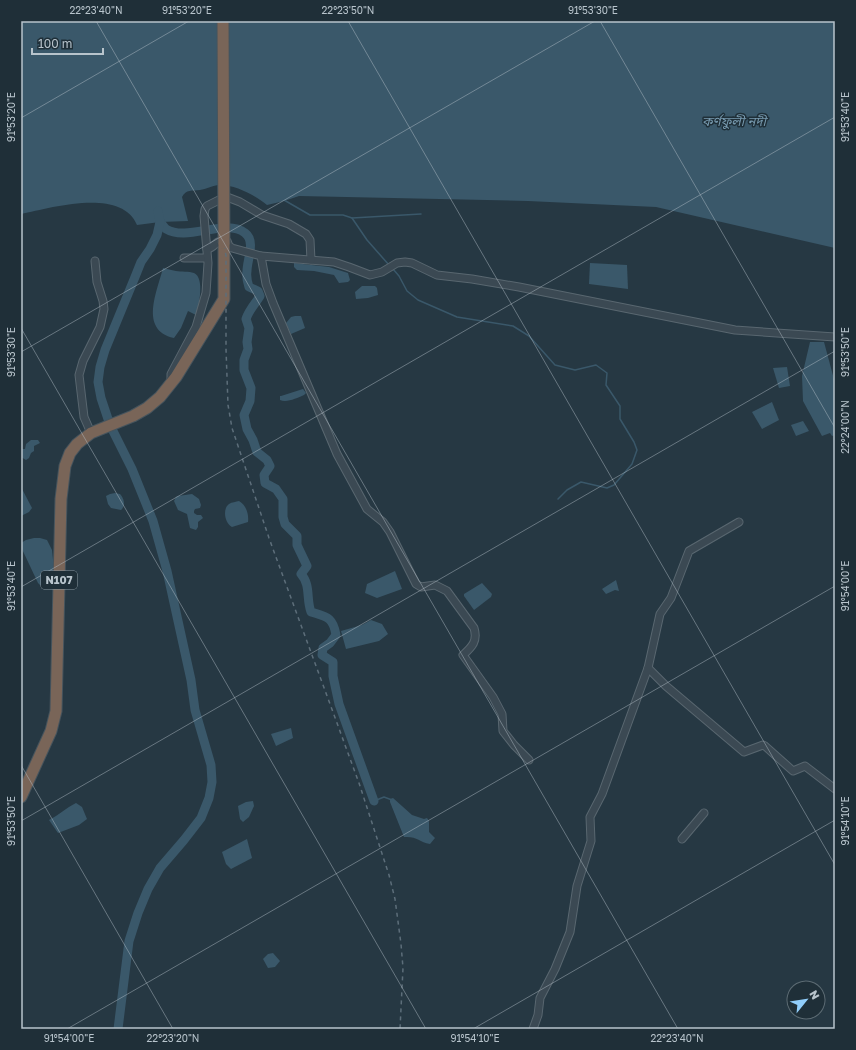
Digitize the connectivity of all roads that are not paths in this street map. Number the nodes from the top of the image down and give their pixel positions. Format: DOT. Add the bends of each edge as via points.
graph roads {
  1 [pos="223,21"];
  2 [pos="207,249"];
  3 [pos="258,255"];
  4 [pos="184,258"];
  5 [pos="207,258"];
  6 [pos="310,260"];
  7 [pos="95,261"];
  8 [pos="835,337"];
  9 [pos="172,384"];
  10 [pos="94,432"];
  11 [pos="739,522"];
  12 [pos="648,668"];
  13 [pos="529,760"];
  14 [pos="835,789"];
  15 [pos="21,797"];
  16 [pos="704,813"];
  17 [pos="682,838"];
  18 [pos="533,1029"];
  1 -- 9 [label="highway, N107, bridge" via="224,299"];
  2 -- 3 [label="street" via="213,247 217,241 223,240 232,248"];
  2 -- 5 [label="street"];
  2 -- 6 [label="street" via="204,213 207,206 227,197 306,234 310,240"];
  3 -- 6 [label="street"];
  3 -- 13 [label="street" via="273,303 337,454 367,509 383,522 390,532 416,584 421,588 434,585 442,588 474,628 475,642 463,655 499,708 503,731"];
  4 -- 5 [label="street"];
  5 -- 9 [label="street" via="207,288 203,307 191,337 170,374"];
  6 -- 8 [label="street" via="340,264 370,275 382,272 397,263 412,263 437,275 520,287 735,330"];
  7 -- 10 [label="street" via="96,282 104,309 100,328 83,361 79,375 84,417"];
  9 -- 10 [label="highway, N107" via="140,412"];
  10 -- 15 [label="highway, N107" via="82,439 70,453 63,476 56,711 53,724"];
  11 -- 12 [label="street" via="689,551 671,598 660,614"];
  12 -- 14 [label="street" via="744,752 765,746 793,771 806,766"];
  12 -- 18 [label="street" via="602,794 590,817 591,841 577,886 570,932 540,998"];
  16 -- 17 [label="street"];
}
